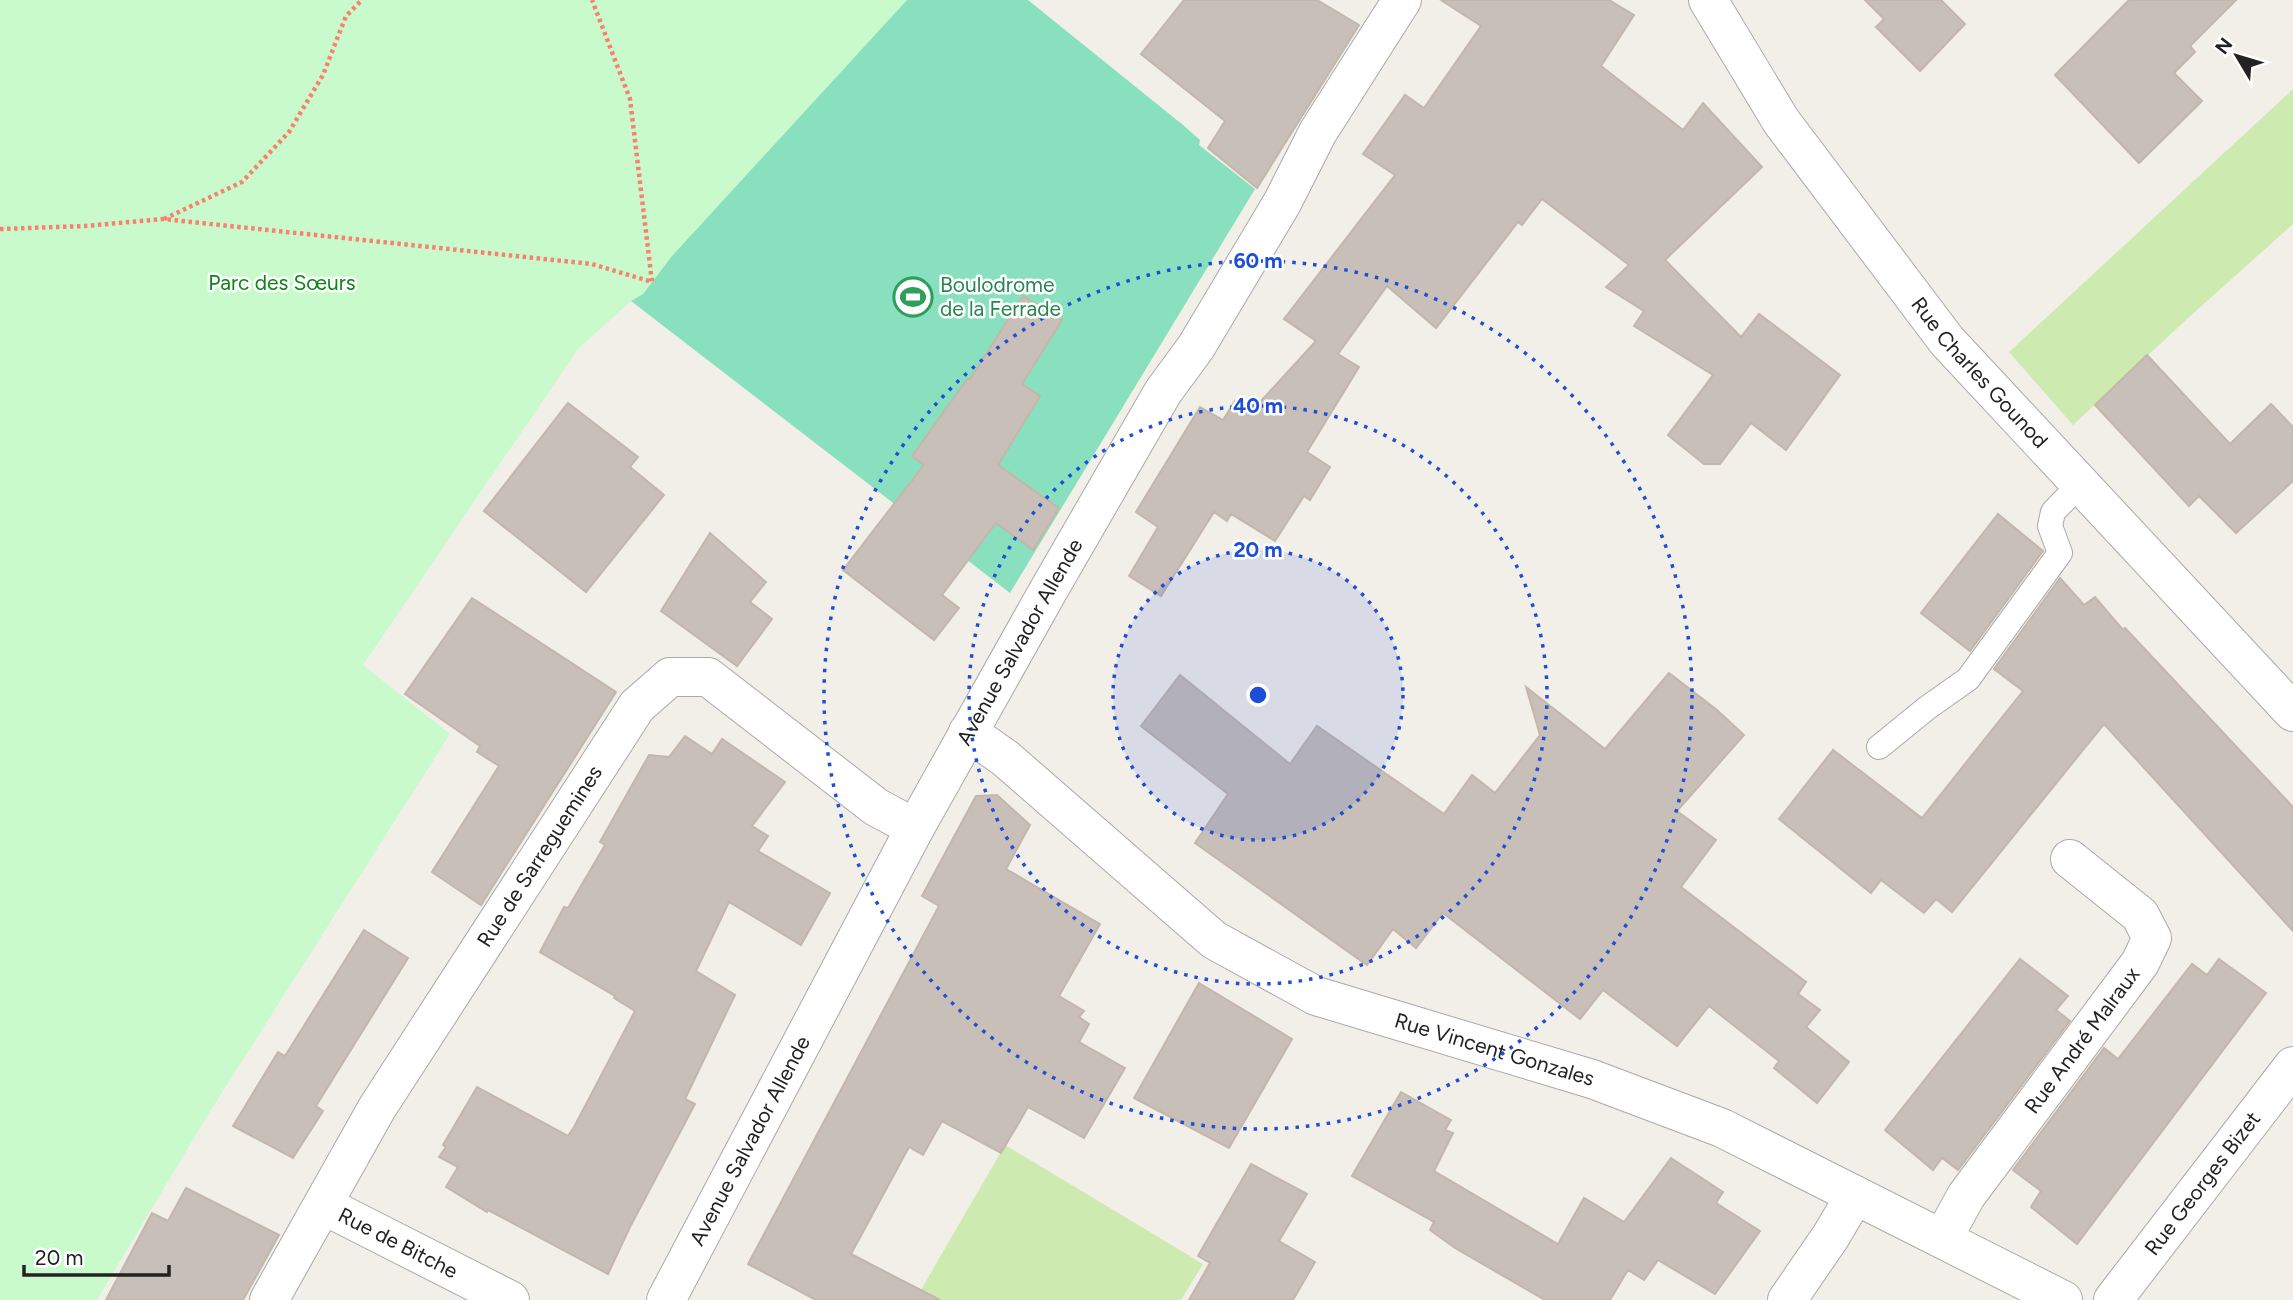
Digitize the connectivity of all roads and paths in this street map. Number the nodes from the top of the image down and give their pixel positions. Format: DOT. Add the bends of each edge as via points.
graph roads {
  1 [pos="362,0"];
  2 [pos="592,0"];
  3 [pos="1708,0"];
  4 [pos="1389,5"];
  5 [pos="163,219"];
  6 [pos="0,229"];
  7 [pos="2080,484"];
  8 [pos="2293,712"];
  9 [pos="968,732"];
  10 [pos="1879,747"];
  11 [pos="915,828"];
  12 [pos="2070,859"];
  13 [pos="2293,1066"];
  14 [pos="1855,1195"];
  15 [pos="323,1205"];
  16 [pos="1943,1238"];
  17 [pos="269,1300"];
  18 [pos="510,1300"];
  19 [pos="666,1300"];
  20 [pos="1787,1300"];
  21 [pos="2063,1300"];
  22 [pos="2113,1300"];
  1 -- 5 [label="path" via="346,16 323,75 289,132 242,182"];
  2 -- 5 [label="path" via="629,99 652,282 592,264"];
  3 -- 7 [label="street, Rue Charles Gounod" via="1781,121 1947,341"];
  4 -- 9 [label="street, Avenue Salvador Allende" via="1282,203 1163,392"];
  5 -- 6 [label="path"];
  7 -- 8 [label="street, Rue Charles Gounod"];
  7 -- 10 [label="lane" via="2053,512 2050,526 2060,553 1968,679"];
  9 -- 11 [label="street, Avenue Salvador Allende"];
  9 -- 14 [label="street, Rue Vincent Gonzales" via="1005,758 1214,940 1316,996 1661,1103 1722,1128"];
  11 -- 15 [label="street, Rue de Sarreguemines" via="876,807 708,677 670,677 637,706 377,1108"];
  11 -- 19 [label="street, Avenue Salvador Allende"];
  12 -- 16 [label="street, Rue André Malraux" via="2140,915 2152,939 2140,963 1966,1196"];
  13 -- 22 [label="street, Rue Georges Bizet"];
  14 -- 16 [label="street, Rue Vincent Gonzales"];
  14 -- 20 [label="street"];
  15 -- 17 [label="street, Rue de Sarreguemines"];
  15 -- 18 [label="street, Rue de Bitche"];
  16 -- 21 [label="street, Rue Vincent Gonzales"];
}
